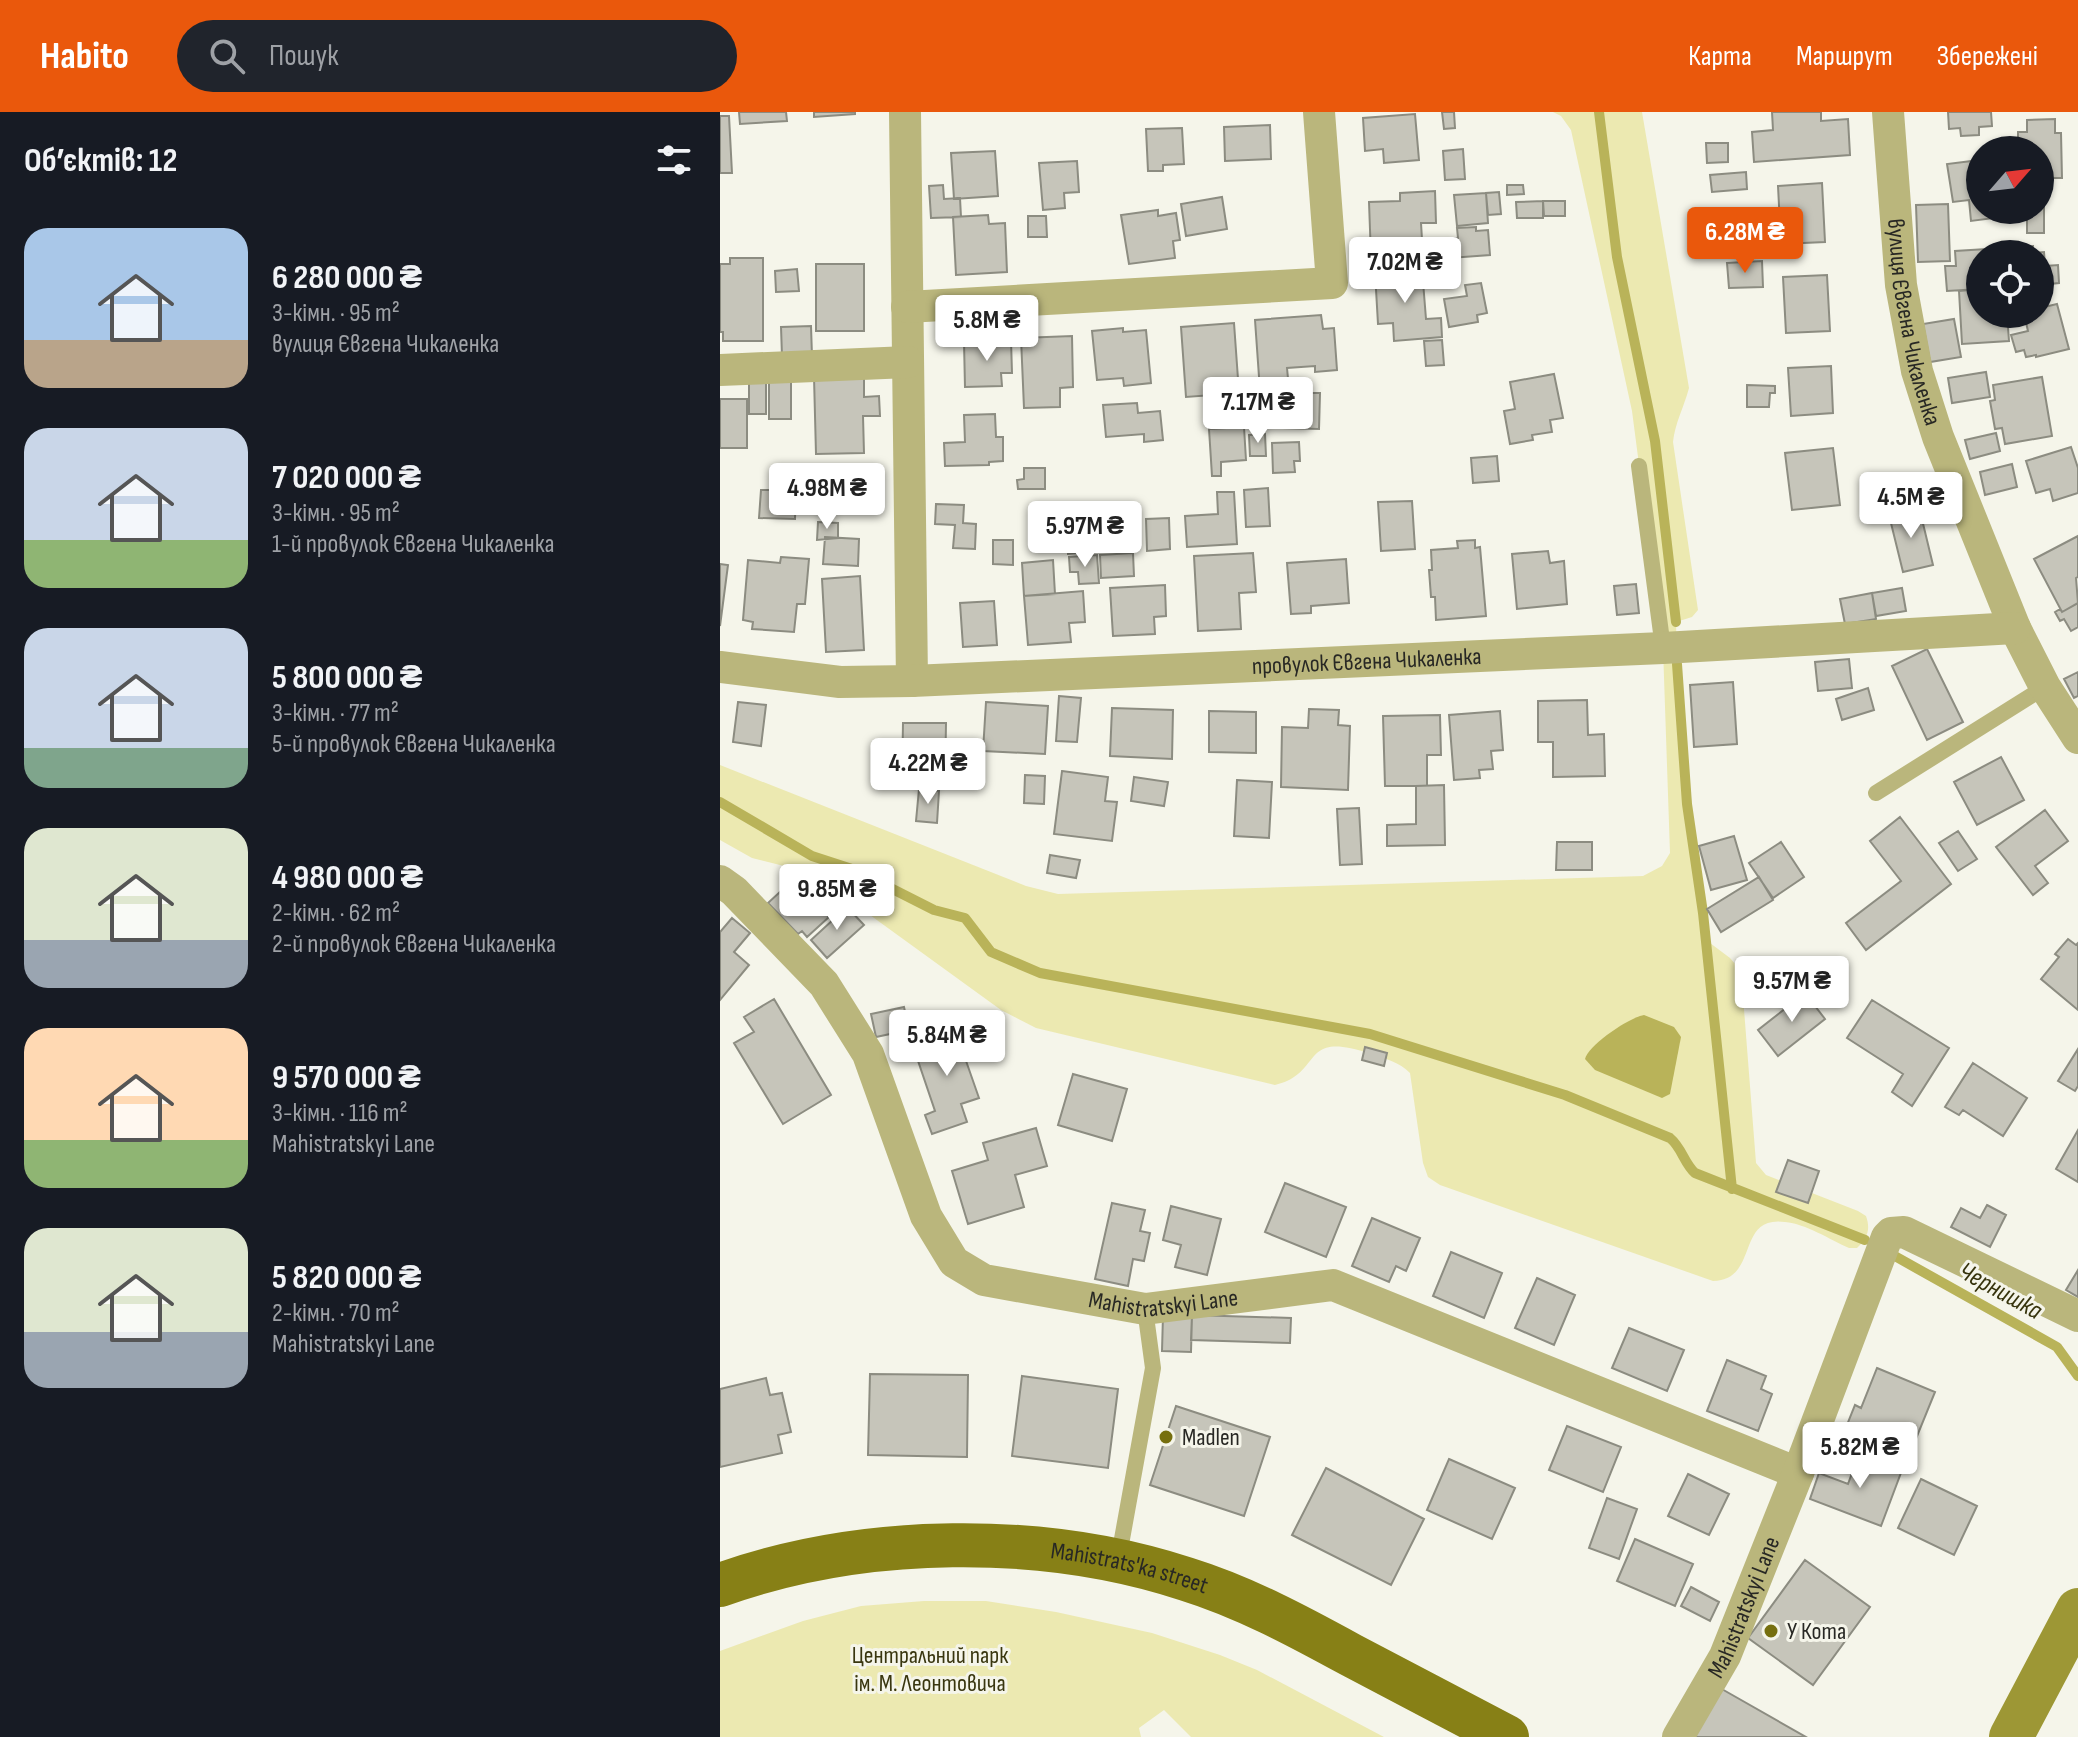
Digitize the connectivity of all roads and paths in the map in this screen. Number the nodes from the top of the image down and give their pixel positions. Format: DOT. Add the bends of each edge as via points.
graph roads {
  1 [pos="905,112"];
  2 [pos="1319,112"];
  3 [pos="1888,112"];
  4 [pos="907,307"];
  5 [pos="908,362"];
  6 [pos="720,370"];
  7 [pos="1639,466"];
  8 [pos="2015,628"];
  9 [pos="1663,648"];
  10 [pos="720,667"];
  11 [pos="912,681"];
  12 [pos="2045,687"];
  13 [pos="2078,738"];
  14 [pos="1876,793"];
  15 [pos="720,881"];
  16 [pos="1145,1309"];
  17 [pos="2078,1316"];
  18 [pos="1798,1473"];
  19 [pos="1118,1563"];
  20 [pos="720,1585"];
  21 [pos="2078,1610"];
  22 [pos="1507,1737"];
  23 [pos="1678,1737"];
  24 [pos="2011,1737"];
  1 -- 4 [label="street"];
  2 -- 4 [label="street" via="1332,283"];
  3 -- 8 [label="street, вулиця Євгена Чикаленка" via="1901,285 1917,371"];
  4 -- 5 [label="street"];
  5 -- 6 [label="street"];
  5 -- 11 [label="street"];
  7 -- 9 [label="lane"];
  8 -- 9 [label="street, провулок Євгена Чикаленка"];
  8 -- 12 [label="street, вулиця Євгена Чикаленка"];
  9 -- 11 [label="street, провулок Євгена Чикаленка"];
  10 -- 11 [label="street, провулок Євгена Чикаленка" via="840,682"];
  12 -- 13 [label="street, вулиця Євгена Чикаленка"];
  12 -- 14 [label="lane"];
  15 -- 16 [label="street, Mahistratskyi Lane" via="824,984 868,1054 926,1216 954,1262 984,1280"];
  16 -- 18 [label="street, Mahistratskyi Lane" via="1333,1285"];
  16 -- 19 [label="lane" via="1153,1368"];
  17 -- 18 [label="street, Mahistratskyi Lane" via="1904,1232 1891,1233 1883,1242"];
  18 -- 23 [label="street, Mahistratskyi Lane" via="1725,1656"];
  19 -- 20 [label="main road, Mahistrats'ka street" via="1013,1548 916,1548 829,1556"];
  19 -- 22 [label="main road, Mahistrats'ka street" via="1186,1579 1277,1616"];
  21 -- 24 [label="main road"];
}
